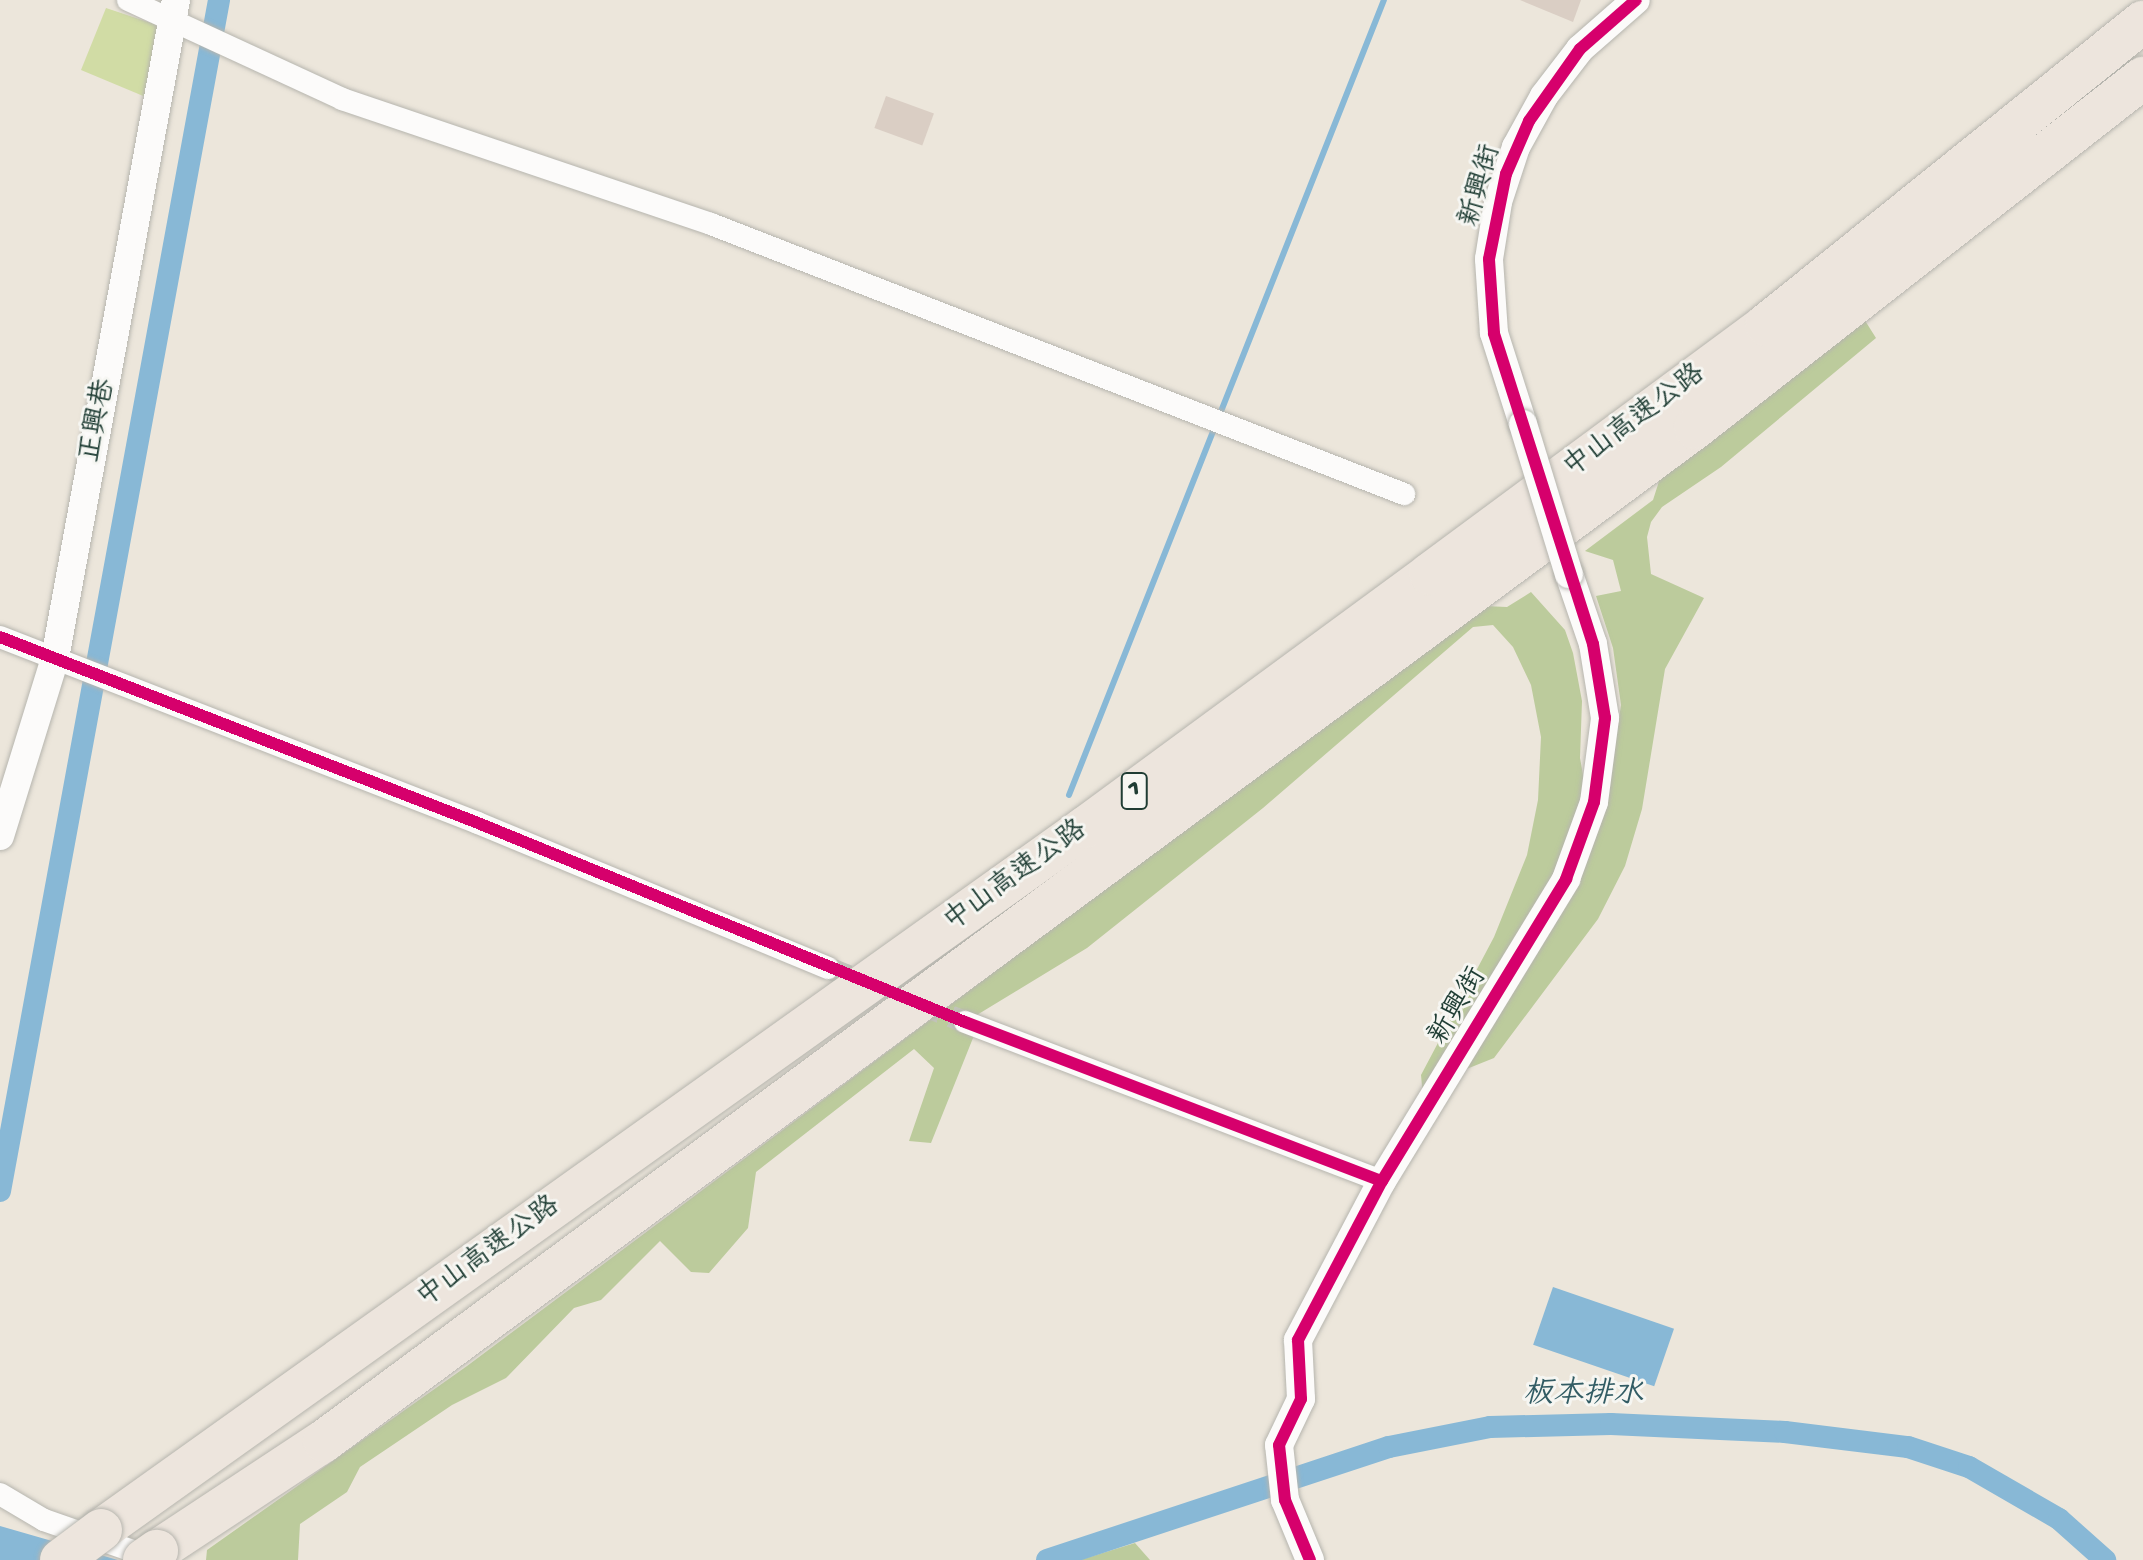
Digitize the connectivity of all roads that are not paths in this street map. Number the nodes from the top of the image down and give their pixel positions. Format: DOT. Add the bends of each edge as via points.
graph roads {
  1 [pos="128,0"];
  2 [pos="1636,0"];
  3 [pos="175,9"];
  4 [pos="2143,22"];
  5 [pos="2143,78"];
  6 [pos="1404,494"];
  7 [pos="0,637"];
  8 [pos="55,658"];
  9 [pos="0,836"];
  10 [pos="828,968"];
  11 [pos="965,1022"];
  12 [pos="1382,1181"];
  13 [pos="0,1494"];
  14 [pos="154,1557"];
  15 [pos="61,1560"];
  16 [pos="1310,1560"];
  1 -- 3 [label="street"];
  2 -- 12 [label="street, 新興街, bridge" via="1580,49 1544,96 1516,147 1498,202 1489,259 1494,333 1593,644 1605,718 1594,802 1566,879"];
  3 -- 6 [label="street" via="342,99 711,224"];
  3 -- 8 [label="street, 正興巷"];
  4 -- 15 [label="highway, 中山高速公路 / 1, bridge" via="1766,325 1430,574 1086,827"];
  5 -- 14 [label="highway, 中山高速公路 / 1" via="1695,428 324,1441"];
  7 -- 8 [label="street"];
  8 -- 9 [label="street, 正興巷"];
  8 -- 10 [label="street" via="478,823"];
  11 -- 12 [label="street"];
  12 -- 16 [label="street, 新興街" via="1298,1340 1301,1399 1279,1447 1285,1498"];
  13 -- 14 [label="street" via="44,1520"];
}
